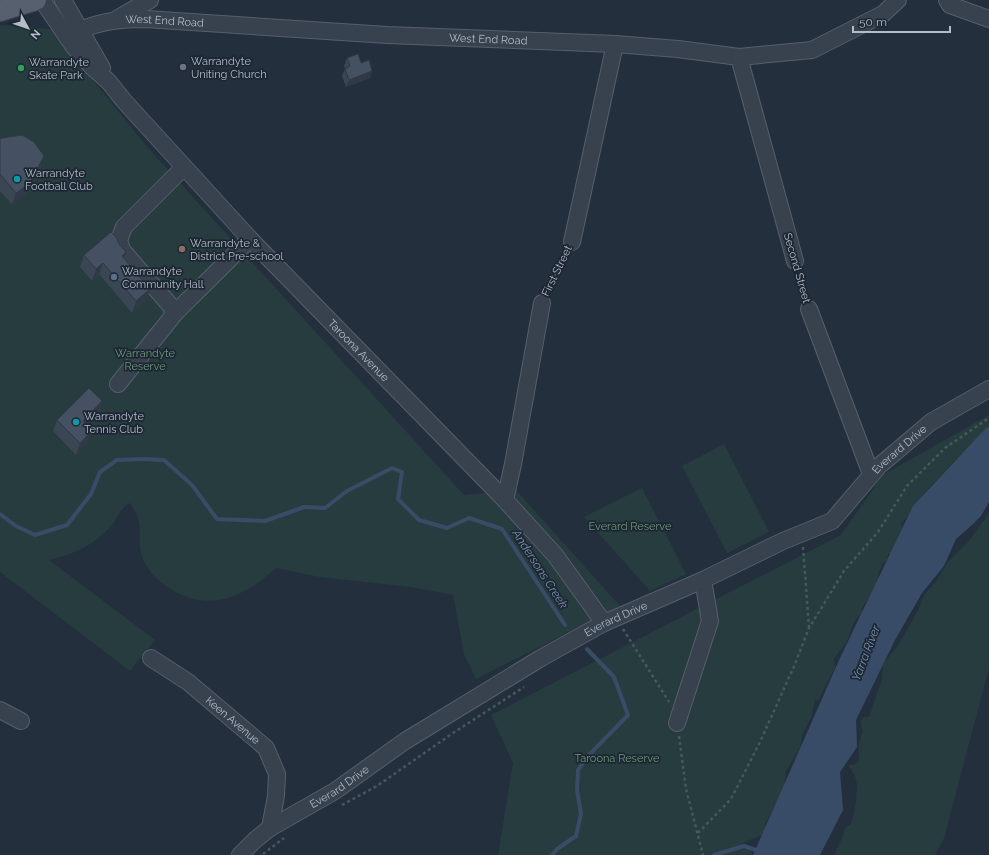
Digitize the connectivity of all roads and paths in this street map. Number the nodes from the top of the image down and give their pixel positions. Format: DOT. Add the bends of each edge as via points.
graph roads {
  1 [pos="36,0"];
  2 [pos="42,0"];
  3 [pos="63,0"];
  4 [pos="150,0"];
  5 [pos="898,0"];
  6 [pos="947,0"];
  7 [pos="0,11"];
  8 [pos="989,19"];
  9 [pos="113,20"];
  10 [pos="73,34"];
  11 [pos="616,44"];
  12 [pos="739,57"];
  13 [pos="184,166"];
  14 [pos="250,239"];
  15 [pos="572,242"];
  16 [pos="795,261"];
  17 [pos="542,303"];
  18 [pos="809,309"];
  19 [pos="176,312"];
  20 [pos="118,384"];
  21 [pos="989,389"];
  22 [pos="989,418"];
  23 [pos="871,474"];
  24 [pos="505,500"];
  25 [pos="802,534"];
  26 [pos="703,580"];
  27 [pos="609,620"];
  28 [pos="809,628"];
  29 [pos="151,658"];
  30 [pos="527,685"];
  31 [pos="0,710"];
  32 [pos="21,721"];
  33 [pos="678,721"];
  34 [pos="335,809"];
  35 [pos="270,828"];
  36 [pos="698,833"];
  37 [pos="286,836"];
  38 [pos="240,855"];
  39 [pos="262,855"];
  40 [pos="703,855"];
  1 -- 7 [label="main road"];
  2 -- 10 [label="street, Taroona Avenue"];
  3 -- 10 [label="street, Taroona Avenue"];
  4 -- 9 [label="street"];
  5 -- 12 [label="street, West End Road" via="883,14 812,50"];
  6 -- 8 [label="street" via="950,5"];
  9 -- 10 [label="street, West End Road"];
  9 -- 11 [label="street, West End Road" via="146,19 386,35"];
  10 -- 13 [label="street, Taroona Avenue" via="84,59 109,82"];
  11 -- 12 [label="street, West End Road"];
  11 -- 15 [label="street, First Street"];
  12 -- 16 [label="street, Second Street"];
  13 -- 14 [label="street, Taroona Avenue"];
  13 -- 19 [label="street" via="124,227 119,240 122,250"];
  14 -- 19 [label="street"];
  14 -- 24 [label="street, Taroona Avenue"];
  15 -- 17 [label="path, First Street"];
  16 -- 18 [label="path, Second Street"];
  17 -- 24 [label="street, First Street"];
  18 -- 23 [label="street, Second Street"];
  19 -- 20 [label="street"];
  21 -- 23 [label="street, Everard Drive" via="931,422"];
  22 -- 28 [label="path" via="945,448 907,486 878,532 844,571"];
  23 -- 25 [label="street, Everard Drive" via="832,522"];
  24 -- 27 [label="street, Taroona Avenue"];
  25 -- 26 [label="street, Everard Drive"];
  25 -- 28 [label="path"];
  26 -- 27 [label="street, Everard Drive"];
  26 -- 33 [label="street" via="710,621"];
  27 -- 33 [label="path"];
  27 -- 35 [label="street, Everard Drive" via="541,658 405,741 335,791"];
  28 -- 36 [label="path" via="795,664 731,799"];
  29 -- 35 [label="street, Keen Avenue" via="188,682 266,748 277,774"];
  30 -- 34 [label="path" via="377,786"];
  31 -- 32 [label="street"];
  33 -- 36 [label="path" via="686,789"];
  35 -- 38 [label="street, Everard Drive"];
  36 -- 40 [label="path"];
  37 -- 39 [label="path"];
}
